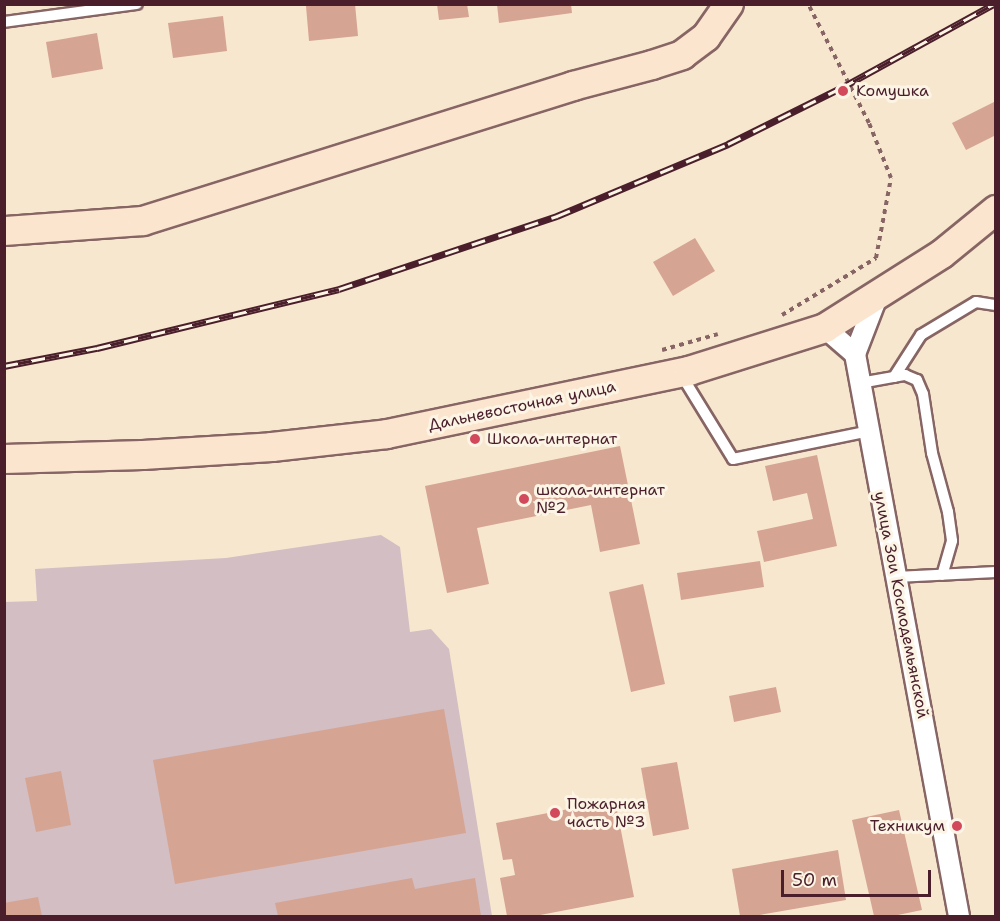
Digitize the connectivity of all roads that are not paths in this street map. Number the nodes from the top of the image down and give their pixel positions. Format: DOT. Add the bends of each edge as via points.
graph roads {
  1 [pos="137,4"];
  2 [pos="729,4"];
  3 [pos="57,10"];
  4 [pos="4,22"];
  5 [pos="996,210"];
  6 [pos="4,231"];
  7 [pos="877,297"];
  8 [pos="996,305"];
  9 [pos="825,328"];
  10 [pos="855,354"];
  11 [pos="681,373"];
  12 [pos="894,377"];
  13 [pos="860,383"];
  14 [pos="869,431"];
  15 [pos="4,459"];
  16 [pos="996,572"];
  17 [pos="942,575"];
  18 [pos="896,577"];
  19 [pos="959,916"];
  1 -- 3 [label="lane"];
  2 -- 6 [label="street" via="706,37 682,55 652,65 573,86 143,221"];
  3 -- 4 [label="lane"];
  5 -- 7 [label="street, Дальневосточная улица" via="942,254"];
  7 -- 9 [label="street, Дальневосточная улица"];
  7 -- 10 [label="street"];
  8 -- 12 [label="lane" via="976,302 921,335"];
  9 -- 10 [label="street"];
  9 -- 11 [label="street, Дальневосточная улица"];
  10 -- 13 [label="street, улица Зои Космодемьянской"];
  11 -- 14 [label="lane" via="733,459"];
  11 -- 15 [label="street, Дальневосточная улица" via="387,434 166,454"];
  12 -- 13 [label="lane"];
  12 -- 17 [label="lane" via="904,375 917,380 924,394 932,453 952,541"];
  13 -- 14 [label="street, улица Зои Космодемьянской"];
  14 -- 18 [label="street, улица Зои Космодемьянской"];
  16 -- 17 [label="lane"];
  17 -- 18 [label="lane"];
  18 -- 19 [label="street, улица Зои Космодемьянской"];
}
